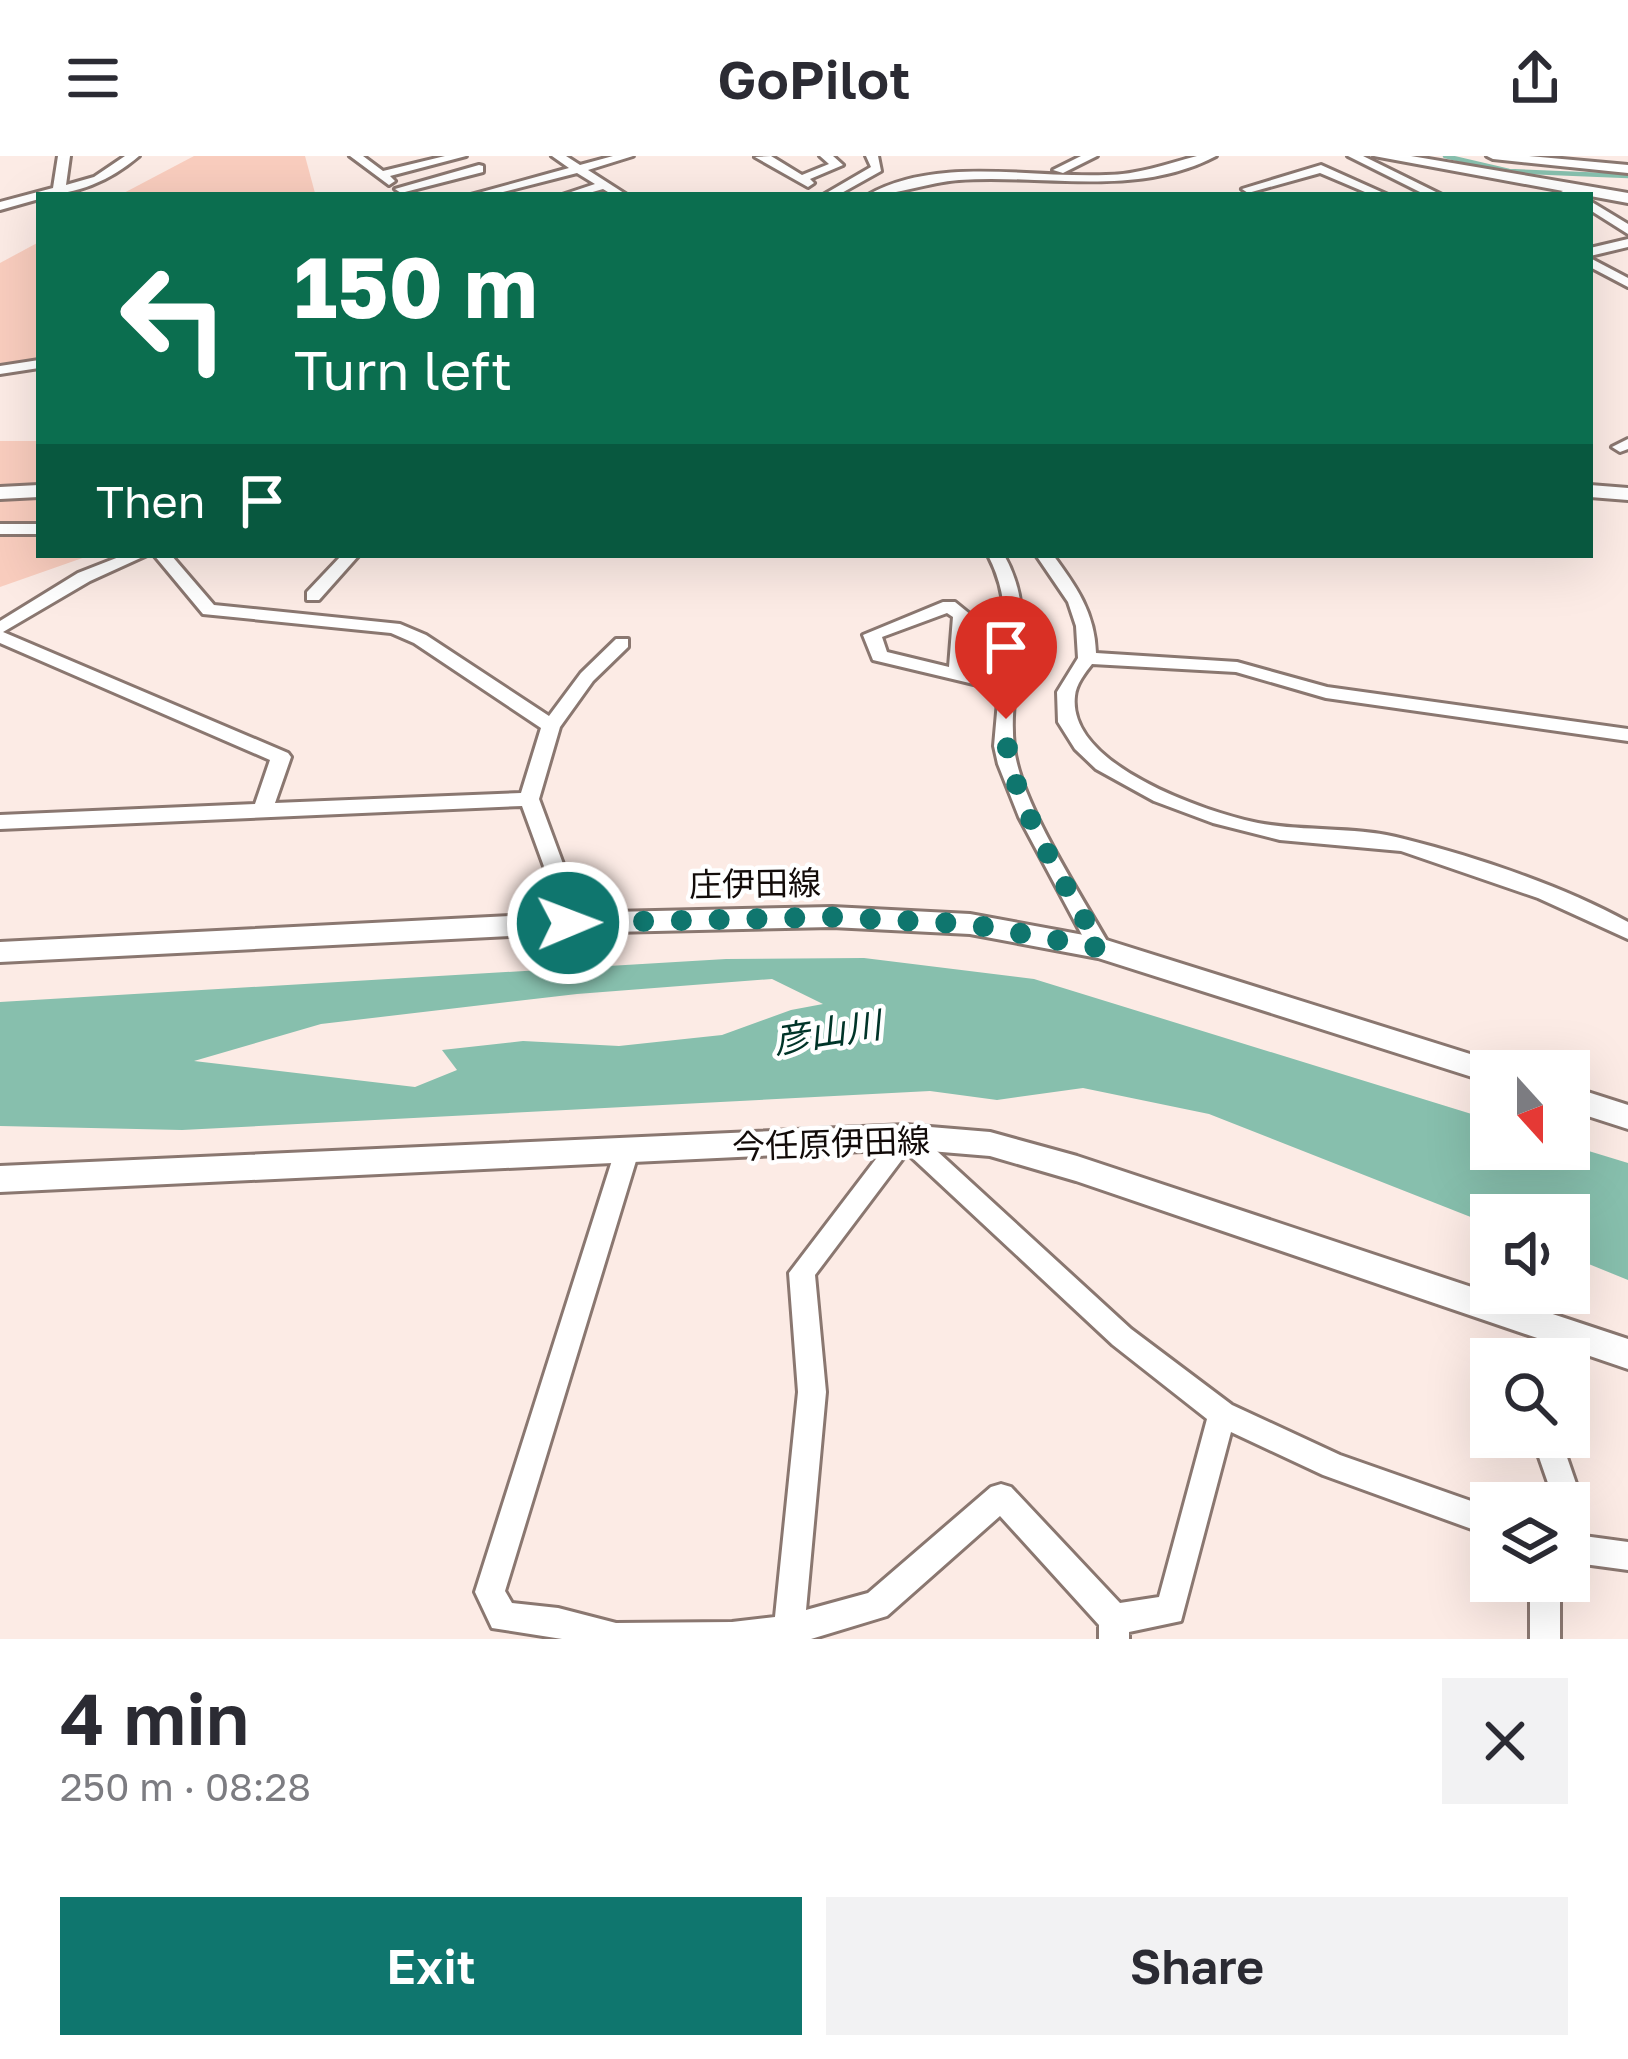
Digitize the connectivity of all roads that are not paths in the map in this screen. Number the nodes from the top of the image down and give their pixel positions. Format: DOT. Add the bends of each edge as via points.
graph roads {
  1 [pos="64,156"];
  2 [pos="133,156"];
  3 [pos="356,156"];
  4 [pos="459,156"];
  5 [pos="558,156"];
  6 [pos="627,156"];
  7 [pos="765,156"];
  8 [pos="826,156"];
  9 [pos="872,156"];
  10 [pos="1091,156"];
  11 [pos="1139,156"];
  12 [pos="1210,156"];
  13 [pos="1354,156"];
  14 [pos="1382,156"];
  15 [pos="1492,156"];
  16 [pos="780,167"];
  17 [pos="577,168"];
  18 [pos="479,169"];
  19 [pos="1628,169"];
  20 [pos="1059,170"];
  21 [pos="1149,172"];
  22 [pos="956,175"];
  23 [pos="384,177"];
  24 [pos="604,185"];
  25 [pos="1248,189"];
  26 [pos="59,190"];
  27 [pos="513,191"];
  28 [pos="1574,191"];
  29 [pos="51,192"];
  30 [pos="376,192"];
  31 [pos="405,192"];
  32 [pos="579,192"];
  33 [pos="616,192"];
  34 [pos="834,192"];
  35 [pos="881,192"];
  36 [pos="948,192"];
  37 [pos="1375,192"];
  38 [pos="1430,192"];
  39 [pos="1593,193"];
  40 [pos="36,196"];
  41 [pos="1628,198"];
  42 [pos="0,206"];
  43 [pos="1596,218"];
  44 [pos="1628,230"];
  45 [pos="1628,243"];
  46 [pos="1593,251"];
  47 [pos="1593,264"];
  48 [pos="1628,283"];
  49 [pos="36,364"];
  50 [pos="0,370"];
  51 [pos="36,490"];
  52 [pos="1593,491"];
  53 [pos="0,493"];
  54 [pos="1628,494"];
  55 [pos="0,529"];
  56 [pos="36,529"];
  57 [pos="132,558"];
  58 [pos="165,558"];
  59 [pos="348,558"];
  60 [pos="998,558"];
  61 [pos="1046,558"];
  62 [pos="313,596"];
  63 [pos="0,632"];
  64 [pos="622,643"];
  65 [pos="1087,658"];
  66 [pos="957,675"];
  67 [pos="1008,686"];
  68 [pos="551,726"];
  69 [pos="1628,735"];
  70 [pos="529,799"];
  71 [pos="263,811"];
  72 [pos="0,822"];
  73 [pos="568,923"];
  74 [pos="1628,931"];
  75 [pos="1100,948"];
  76 [pos="0,952"];
  77 [pos="1470,1065"];
  78 [pos="1590,1105"];
  79 [pos="1628,1117"];
  80 [pos="906,1137"];
  81 [pos="627,1151"];
  82 [pos="0,1179"];
  83 [pos="1540,1338"];
  84 [pos="1590,1349"];
  85 [pos="1628,1354"];
  86 [pos="1222,1414"];
  87 [pos="1470,1515"];
  88 [pos="1590,1551"];
  89 [pos="1628,1556"];
  90 [pos="1545,1602"];
  91 [pos="1114,1629"];
  92 [pos="789,1630"];
  93 [pos="1545,1639"];
  1 -- 26 [label="street"];
  2 -- 26 [label="street" via="98,180"];
  3 -- 23 [label="street"];
  4 -- 18 [label="street"];
  4 -- 23 [label="street"];
  5 -- 17 [label="street"];
  6 -- 17 [label="street"];
  7 -- 16 [label="street"];
  8 -- 16 [label="street"];
  8 -- 16 [label="street" via="837,166 798,184"];
  9 -- 34 [label="street" via="877,168"];
  10 -- 20 [label="street"];
  11 -- 21 [label="street" via="1131,164"];
  12 -- 21 [label="street"];
  13 -- 38 [label="street"];
  14 -- 28 [label="main road"];
  15 -- 19 [label="street"];
  17 -- 24 [label="street"];
  17 -- 27 [label="street"];
  18 -- 27 [label="street"];
  18 -- 31 [label="street"];
  21 -- 22 [label="street" via="1103,179"];
  22 -- 35 [label="street"];
  22 -- 36 [label="street"];
  23 -- 30 [label="street"];
  23 -- 31 [label="street"];
  24 -- 32 [label="street"];
  24 -- 33 [label="street"];
  25 -- 37 [label="street" via="1321,169"];
  26 -- 29 [label="street"];
  39 -- 41 [label="main road"];
  40 -- 42 [label="street"];
  43 -- 44 [label="street"];
  45 -- 46 [label="street"];
  47 -- 48 [label="street"];
  49 -- 50 [label="street"];
  51 -- 53 [label="main road"];
  52 -- 54 [label="main road"];
  55 -- 56 [label="street"];
  57 -- 63 [label="street"];
  58 -- 68 [label="street" via="209,610 394,628"];
  59 -- 62 [label="street"];
  60 -- 67 [label="street" via="1014,598"];
  61 -- 65 [label="street" via="1088,623"];
  63 -- 71 [label="street" via="281,757"];
  64 -- 68 [label="street"];
  65 -- 69 [label="street" via="1237,668 1326,692"];
  65 -- 74 [label="street" via="1064,693 1066,728 1110,771 1245,826 1390,842 1546,892"];
  66 -- 66 [label="street" via="879,656 872,635 950,606 962,615"];
  66 -- 67 [label="street"];
  67 -- 75 [label="street" via="1004,751"];
  68 -- 70 [label="street"];
  70 -- 71 [label="street"];
  70 -- 73 [label="street"];
  71 -- 72 [label="street"];
  73 -- 75 [label="main road, 庄伊田線" via="901,920"];
  73 -- 76 [label="main road, 庄伊田線"];
  75 -- 77 [label="main road, 庄伊田線"];
  78 -- 79 [label="main road"];
  80 -- 81 [label="main road, 今任原伊田線"];
  80 -- 83 [label="main road, 今任原伊田線" via="990,1144 1077,1168"];
  80 -- 86 [label="street" via="1122,1337"];
  80 -- 92 [label="street" via="802,1273 812,1392"];
  81 -- 82 [label="main road, 今任原伊田線"];
  81 -- 92 [label="street" via="490,1592 503,1617 616,1638"];
  84 -- 85 [label="main road, 今任原伊田線"];
  86 -- 87 [label="street" via="1333,1466"];
  86 -- 91 [label="street" via="1171,1610"];
  88 -- 89 [label="street"];
  90 -- 93 [label="street"];
  91 -- 92 [label="street" via="1001,1497 876,1606"];
}
